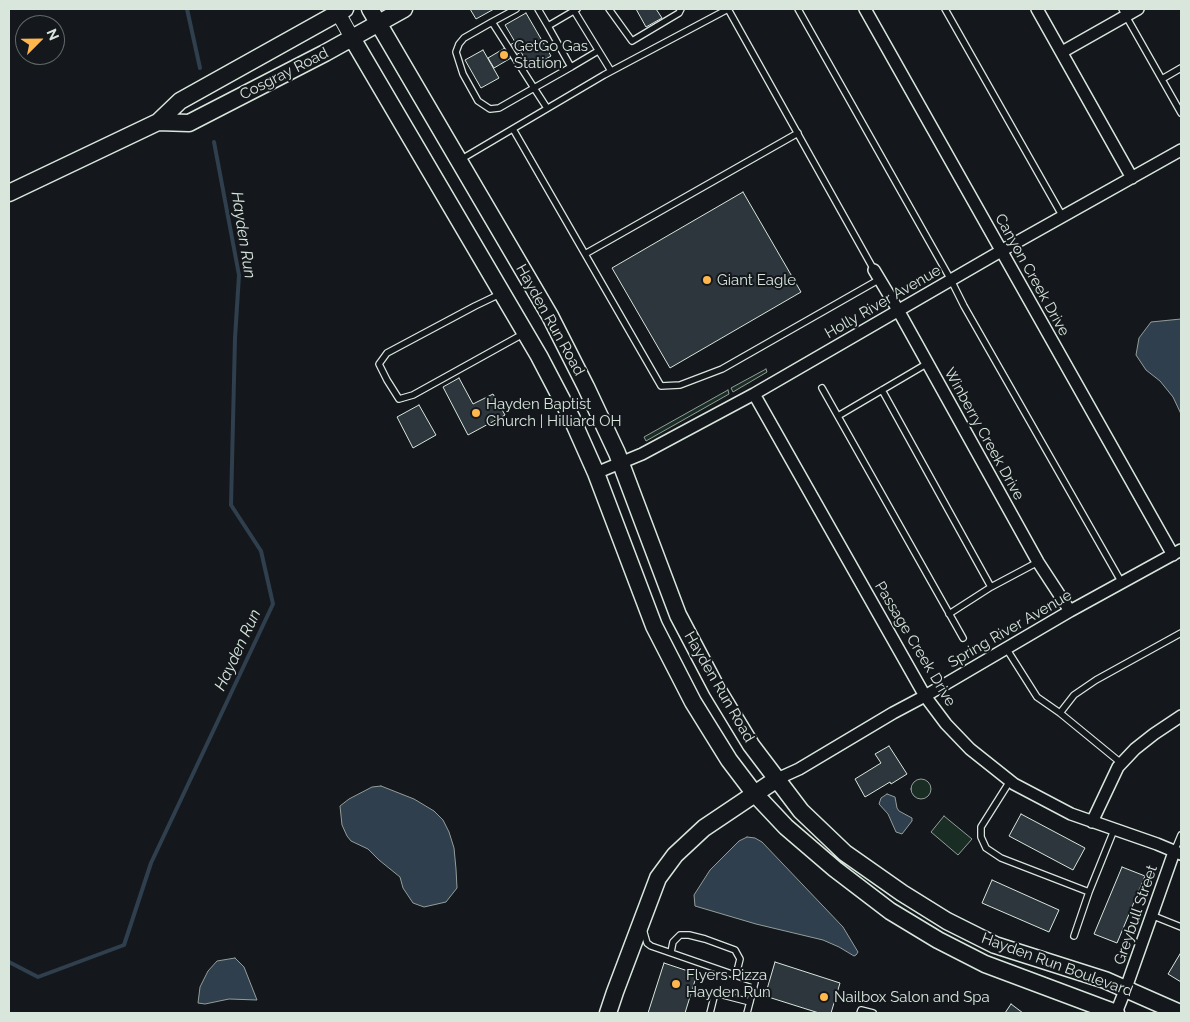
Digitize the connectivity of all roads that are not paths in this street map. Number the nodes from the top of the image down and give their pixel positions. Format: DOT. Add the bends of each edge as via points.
graph roads {
  1 [pos="370,9"];
  2 [pos="404,9"];
  3 [pos="516,9"];
  4 [pos="538,9"];
  5 [pos="575,9"];
  6 [pos="609,9"];
  7 [pos="681,9"];
  8 [pos="728,9"];
  9 [pos="798,9"];
  10 [pos="865,9"];
  11 [pos="945,9"];
  12 [pos="1037,9"];
  13 [pos="1138,9"];
  14 [pos="340,10"];
  15 [pos="1124,12"];
  16 [pos="492,22"];
  17 [pos="378,24"];
  18 [pos="548,26"];
  19 [pos="352,38"];
  20 [pos="598,50"];
  21 [pos="1062,52"];
  22 [pos="571,67"];
  23 [pos="1181,68"];
  24 [pos="611,71"];
  25 [pos="1162,79"];
  26 [pos="534,88"];
  27 [pos="547,108"];
  28 [pos="1181,113"];
  29 [pos="158,122"];
  30 [pos="513,129"];
  31 [pos="798,133"];
  32 [pos="1181,150"];
  33 [pos="458,161"];
  34 [pos="1132,178"];
  35 [pos="9,193"];
  36 [pos="1063,217"];
  37 [pos="1001,251"];
  38 [pos="585,254"];
  39 [pos="877,275"];
  40 [pos="951,280"];
  41 [pos="502,294"];
  42 [pos="898,310"];
  43 [pos="526,333"];
  44 [pos="928,363"];
  45 [pos="822,388"];
  46 [pos="882,390"];
  47 [pos="754,394"];
  48 [pos="838,416"];
  49 [pos="620,463"];
  50 [pos="596,473"];
  51 [pos="1177,553"];
  52 [pos="1038,562"];
  53 [pos="1122,583"];
  54 [pos="991,587"];
  55 [pos="1070,610"];
  56 [pos="949,614"];
  57 [pos="1181,633"];
  58 [pos="963,638"];
  59 [pos="1006,648"];
  60 [pos="925,696"];
  61 [pos="1060,712"];
  62 [pos="1181,716"];
  63 [pos="1121,763"];
  64 [pos="777,779"];
  65 [pos="1010,781"];
  66 [pos="754,792"];
  67 [pos="1092,822"];
  68 [pos="1114,830"];
  69 [pos="1181,835"];
  70 [pos="1178,853"];
  71 [pos="1088,892"];
  72 [pos="1151,915"];
  73 [pos="641,922"];
  74 [pos="1181,927"];
  75 [pos="1074,936"];
  76 [pos="671,952"];
  77 [pos="736,974"];
  78 [pos="1126,988"];
  79 [pos="750,1002"];
  80 [pos="608,1013"];
  81 [pos="710,1013"];
  82 [pos="747,1013"];
  83 [pos="860,1013"];
  84 [pos="873,1013"];
  85 [pos="1116,1013"];
  86 [pos="1180,1013"];
  1 -- 17 [label="main road, Hayden Run Road"];
  2 -- 17 [label="main road, Cosgray Road"];
  3 -- 16 [label="lane"];
  4 -- 18 [label="lane"];
  5 -- 18 [label="lane"];
  5 -- 20 [label="lane"];
  6 -- 7 [label="lane" via="632,41"];
  8 -- 24 [label="lane"];
  8 -- 31 [label="lane"];
  9 -- 40 [label="lane"];
  10 -- 37 [label="street, Canyon Creek Drive"];
  11 -- 36 [label="lane"];
  12 -- 21 [label="street"];
  13 -- 15 [label="street"];
  14 -- 19 [label="street, Hayden Run Road"];
  14 -- 29 [label="main road, Cosgray Road" via="180,101"];
  15 -- 21 [label="street"];
  15 -- 25 [label="lane"];
  16 -- 26 [label="lane"];
  16 -- 26 [label="lane" via="464,38 456,52 478,102 490,109 499,108"];
  17 -- 19 [label="main road, Cosgray Road"];
  17 -- 33 [label="main road, Hayden Run Road"];
  18 -- 22 [label="lane"];
  19 -- 29 [label="main road, Cosgray Road" via="189,123"];
  19 -- 41 [label="main road, Hayden Run Road"];
  20 -- 22 [label="lane"];
  20 -- 24 [label="lane"];
  21 -- 34 [label="street"];
  22 -- 26 [label="lane"];
  23 -- 25 [label="lane"];
  24 -- 27 [label="lane"];
  25 -- 28 [label="lane"];
  26 -- 27 [label="lane"];
  27 -- 30 [label="lane"];
  29 -- 35 [label="main road, Cosgray Road"];
  30 -- 33 [label="lane"];
  30 -- 38 [label="lane"];
  31 -- 38 [label="lane"];
  31 -- 39 [label="lane"];
  32 -- 34 [label="street, Holly River Avenue"];
  33 -- 49 [label="main road, Hayden Run Road" via="550,316"];
  34 -- 36 [label="street, Holly River Avenue"];
  36 -- 37 [label="street, Holly River Avenue"];
  37 -- 40 [label="street, Holly River Avenue"];
  37 -- 51 [label="street, Canyon Creek Drive"];
  38 -- 39 [label="lane" via="660,386 680,385 722,369"];
  39 -- 42 [label="street, Winberry Creek Drive"];
  40 -- 42 [label="street, Holly River Avenue"];
  40 -- 53 [label="lane"];
  41 -- 43 [label="main road, Hayden Run Road"];
  41 -- 43 [label="lane" via="387,354 380,364 399,398 413,394"];
  42 -- 44 [label="street, Winberry Creek Drive"];
  42 -- 47 [label="street, Holly River Avenue"];
  43 -- 50 [label="main road, Hayden Run Road" via="572,418"];
  44 -- 46 [label="lane"];
  44 -- 52 [label="street, Winberry Creek Drive"];
  45 -- 48 [label="lane"];
  46 -- 48 [label="lane"];
  46 -- 54 [label="lane"];
  47 -- 49 [label="street, Holly River Avenue"];
  47 -- 60 [label="street, Passage Creek Drive"];
  48 -- 56 [label="lane"];
  49 -- 50 [label="street, Holly River Avenue"];
  49 -- 64 [label="main road, Hayden Run Road" via="678,615 717,689 751,745"];
  50 -- 66 [label="main road, Hayden Run Road" via="654,626 694,702 729,760"];
  51 -- 53 [label="street, Spring River Avenue"];
  52 -- 54 [label="lane"];
  52 -- 55 [label="street, Winberry Creek Drive"];
  53 -- 55 [label="street, Spring River Avenue"];
  54 -- 56 [label="lane"];
  55 -- 59 [label="street, Spring River Avenue"];
  56 -- 58 [label="lane"];
  57 -- 61 [label="lane" via="1096,680 1074,695"];
  59 -- 60 [label="street, Spring River Avenue"];
  59 -- 61 [label="lane" via="1037,696"];
  60 -- 64 [label="street, Spring River Avenue"];
  60 -- 65 [label="street, Passage Creek Drive" via="970,749"];
  61 -- 63 [label="lane"];
  62 -- 63 [label="street"];
  63 -- 67 [label="street"];
  64 -- 66 [label="main road"];
  64 -- 78 [label="main road, Hayden Run Boulevard" via="801,811 845,852 947,921 995,945"];
  65 -- 67 [label="street, Passage Creek Drive"];
  65 -- 71 [label="lane" via="982,827 981,837 986,848 1001,858"];
  66 -- 73 [label="main road" via="704,828 675,855 658,878"];
  66 -- 85 [label="main road, Hayden Run Boulevard" via="786,826 835,869 890,911 938,940 1001,970"];
  67 -- 68 [label="street, Passage Creek Drive"];
  68 -- 70 [label="street, Passage Creek Drive"];
  68 -- 71 [label="lane"];
  69 -- 70 [label="lane"];
  70 -- 72 [label="street, Greybull Street"];
  71 -- 75 [label="lane"];
  72 -- 74 [label="lane"];
  72 -- 78 [label="street, Greybull Street"];
  73 -- 76 [label="lane" via="647,944"];
  73 -- 80 [label="main road"];
  76 -- 77 [label="lane"];
  76 -- 77 [label="lane" via="680,936 705,939 735,950 740,959"];
  77 -- 79 [label="lane" via="755,982"];
  78 -- 85 [label="street, Greybull Street"];
  78 -- 86 [label="main road, Hayden Run Boulevard"];
  79 -- 81 [label="lane" via="716,993"];
  79 -- 82 [label="lane"];
  83 -- 84 [label="lane" via="861,1010"];
}
